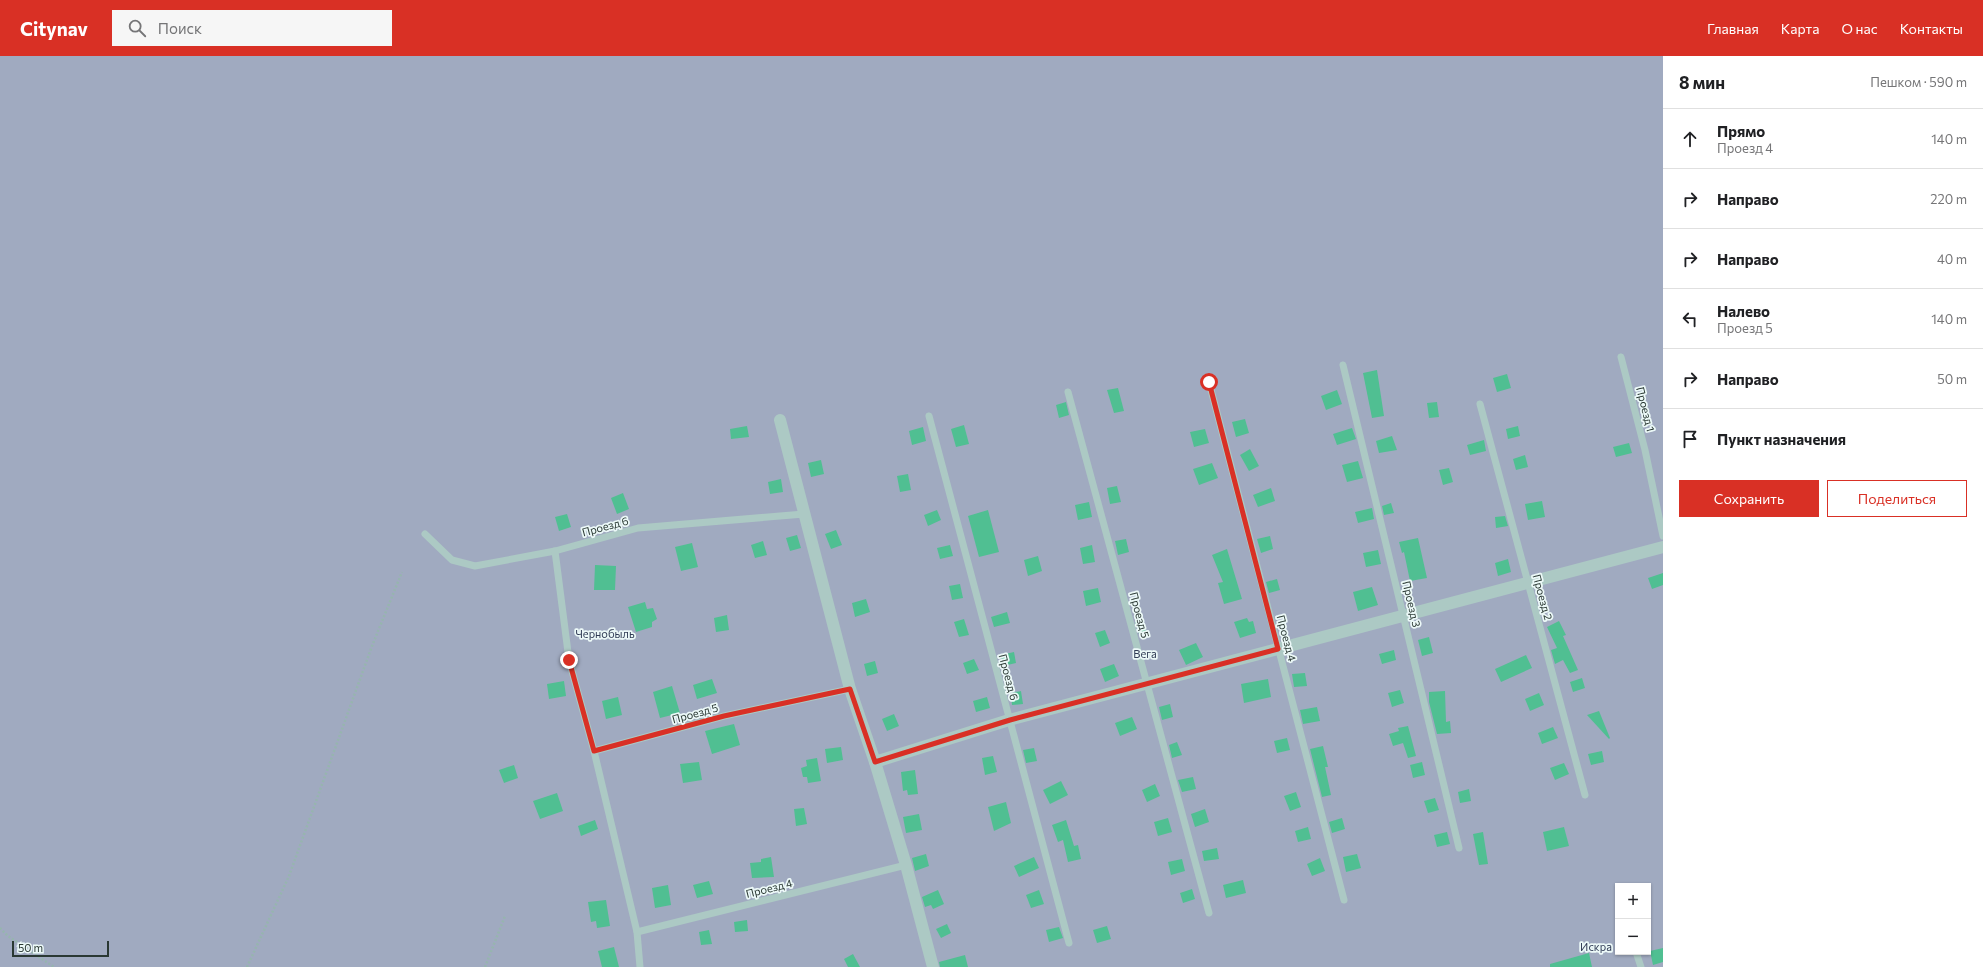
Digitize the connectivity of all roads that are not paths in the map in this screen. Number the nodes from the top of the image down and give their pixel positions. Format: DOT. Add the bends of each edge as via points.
graph roads {
  1 [pos="1621,357"];
  2 [pos="1343,365"];
  3 [pos="1209,382"];
  4 [pos="1068,392"];
  5 [pos="1480,404"];
  6 [pos="929,416"];
  7 [pos="780,420"];
  8 [pos="804,514"];
  9 [pos="425,534"];
  10 [pos="1663,536"];
  11 [pos="1663,547"];
  12 [pos="555,551"];
  13 [pos="1528,583"];
  14 [pos="1403,616"];
  15 [pos="1278,649"];
  16 [pos="1147,684"];
  17 [pos="850,689"];
  18 [pos="1010,720"];
  19 [pos="594,751"];
  20 [pos="875,762"];
  21 [pos="1584,795"];
  22 [pos="1459,848"];
  23 [pos="906,865"];
  24 [pos="1344,900"];
  25 [pos="1209,913"];
  26 [pos="637,932"];
  27 [pos="1069,943"];
  28 [pos="1637,955"];
  29 [pos="640,967"];
  30 [pos="933,967"];
  31 [pos="1641,967"];
  1 -- 10 [label="lane, Проезд 1" via="1645,450"];
  2 -- 14 [label="lane, Проезд 3"];
  3 -- 15 [label="lane, Проезд 4"];
  4 -- 16 [label="lane, Проезд 5"];
  5 -- 13 [label="lane, Проезд 2"];
  6 -- 18 [label="lane, Проезд 6"];
  7 -- 8 [label="street"];
  8 -- 12 [label="lane, Проезд 6" via="638,528"];
  8 -- 17 [label="street"];
  9 -- 12 [label="lane, Проезд 6" via="452,560 475,566"];
  11 -- 13 [label="street"];
  12 -- 19 [label="lane" via="569,660"];
  13 -- 14 [label="street"];
  13 -- 21 [label="lane, Проезд 2"];
  14 -- 15 [label="street"];
  14 -- 22 [label="lane, Проезд 3"];
  15 -- 16 [label="street"];
  15 -- 24 [label="lane, Проезд 4"];
  16 -- 18 [label="street"];
  16 -- 25 [label="lane, Проезд 5"];
  17 -- 19 [label="lane, Проезд 5" via="724,716"];
  17 -- 20 [label="street"];
  18 -- 20 [label="street"];
  18 -- 27 [label="lane, Проезд 6"];
  19 -- 26 [label="lane"];
  20 -- 23 [label="street"];
  23 -- 26 [label="lane, Проезд 4"];
  23 -- 30 [label="street"];
  26 -- 29 [label="lane"];
  28 -- 31 [label="lane"];
}
